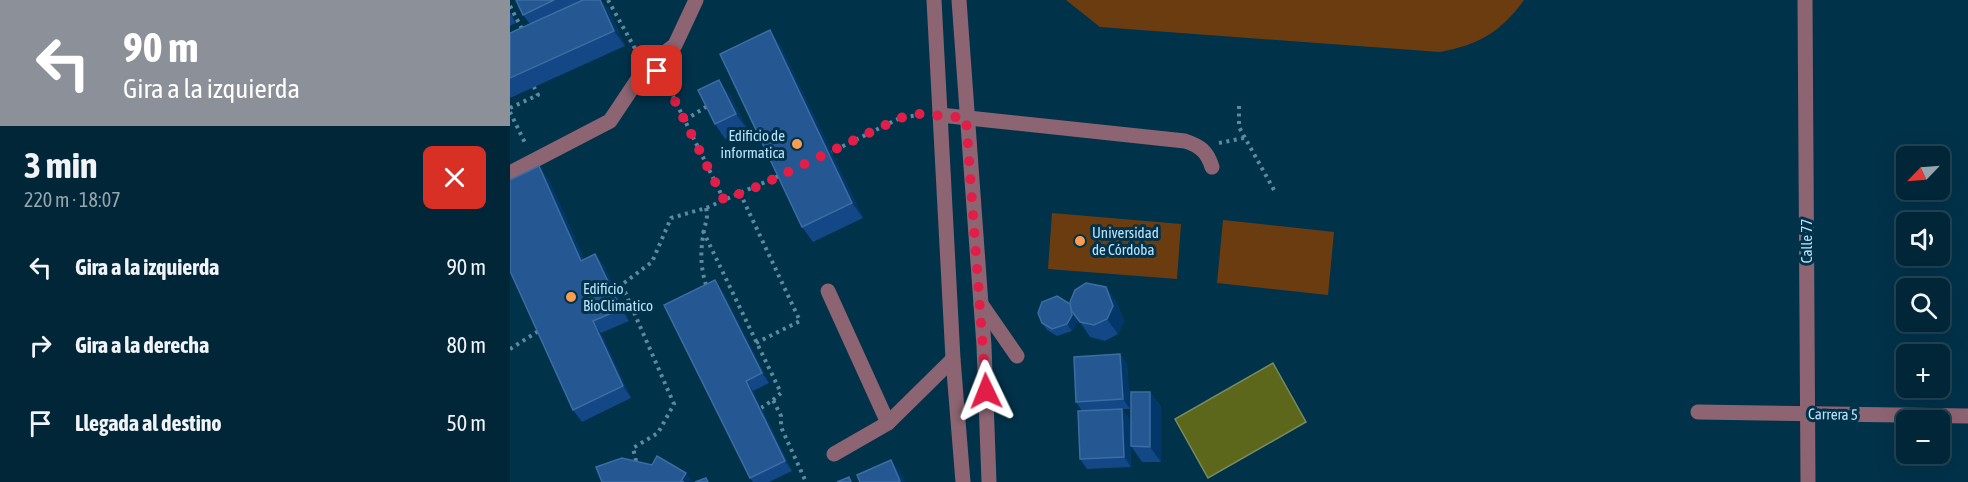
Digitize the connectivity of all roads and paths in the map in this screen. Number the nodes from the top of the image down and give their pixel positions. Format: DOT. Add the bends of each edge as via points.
graph roads {
  1 [pos="608,0"];
  2 [pos="696,0"];
  3 [pos="933,0"];
  4 [pos="959,0"];
  5 [pos="1805,0"];
  6 [pos="510,6"];
  7 [pos="510,36"];
  8 [pos="646,67"];
  9 [pos="530,79"];
  10 [pos="709,105"];
  11 [pos="1239,106"];
  12 [pos="510,110"];
  13 [pos="940,115"];
  14 [pos="966,118"];
  15 [pos="685,120"];
  16 [pos="1244,138"];
  17 [pos="1200,146"];
  18 [pos="821,157"];
  19 [pos="533,160"];
  20 [pos="1212,167"];
  21 [pos="790,171"];
  22 [pos="510,173"];
  23 [pos="1274,190"];
  24 [pos="740,193"];
  25 [pos="724,200"];
  26 [pos="706,208"];
  27 [pos="703,231"];
  28 [pos="622,285"];
  29 [pos="828,291"];
  30 [pos="712,297"];
  31 [pos="604,298"];
  32 [pos="980,303"];
  33 [pos="540,330"];
  34 [pos="756,343"];
  35 [pos="510,349"];
  36 [pos="1017,356"];
  37 [pos="953,359"];
  38 [pos="773,400"];
  39 [pos="761,408"];
  40 [pos="1698,412"];
  41 [pos="1808,414"];
  42 [pos="1968,416"];
  43 [pos="888,423"];
  44 [pos="834,454"];
  45 [pos="639,474"];
  46 [pos="806,482"];
  47 [pos="963,482"];
  48 [pos="989,482"];
  49 [pos="1808,482"];
  1 -- 8 [label="path"];
  2 -- 8 [label="street" via="675,45"];
  3 -- 13 [label="street"];
  4 -- 14 [label="street"];
  5 -- 41 [label="street, Calle 77"];
  6 -- 7 [label="path" via="522,29"];
  8 -- 15 [label="path" via="663,77"];
  8 -- 19 [label="street" via="610,120"];
  9 -- 12 [label="path" via="538,95"];
  10 -- 15 [label="path"];
  11 -- 16 [label="path" via="1239,127"];
  12 -- 19 [label="path"];
  13 -- 14 [label="street"];
  13 -- 18 [label="path" via="900,118"];
  13 -- 37 [label="street"];
  14 -- 17 [label="street" via="1185,141"];
  14 -- 32 [label="street"];
  15 -- 25 [label="path"];
  16 -- 17 [label="path"];
  16 -- 23 [label="path"];
  17 -- 20 [label="street"];
  19 -- 22 [label="street"];
  21 -- 24 [label="path"];
  24 -- 25 [label="path"];
  24 -- 34 [label="path" via="800,321"];
  25 -- 26 [label="path"];
  26 -- 27 [label="path" via="709,219"];
  26 -- 28 [label="path" via="670,218 652,262"];
  27 -- 30 [label="path" via="702,269"];
  27 -- 34 [label="path"];
  28 -- 31 [label="path"];
  28 -- 45 [label="path" via="674,404 658,433 633,448"];
  29 -- 43 [label="street"];
  32 -- 36 [label="street"];
  32 -- 48 [label="street"];
  33 -- 35 [label="path"];
  34 -- 38 [label="path" via="781,393"];
  37 -- 43 [label="street"];
  37 -- 47 [label="street"];
  38 -- 39 [label="path"];
  38 -- 46 [label="path"];
  40 -- 41 [label="street, Carrera 5"];
  41 -- 42 [label="street, Carrera 5"];
  41 -- 49 [label="street, Calle 77"];
  43 -- 44 [label="street"];
}
